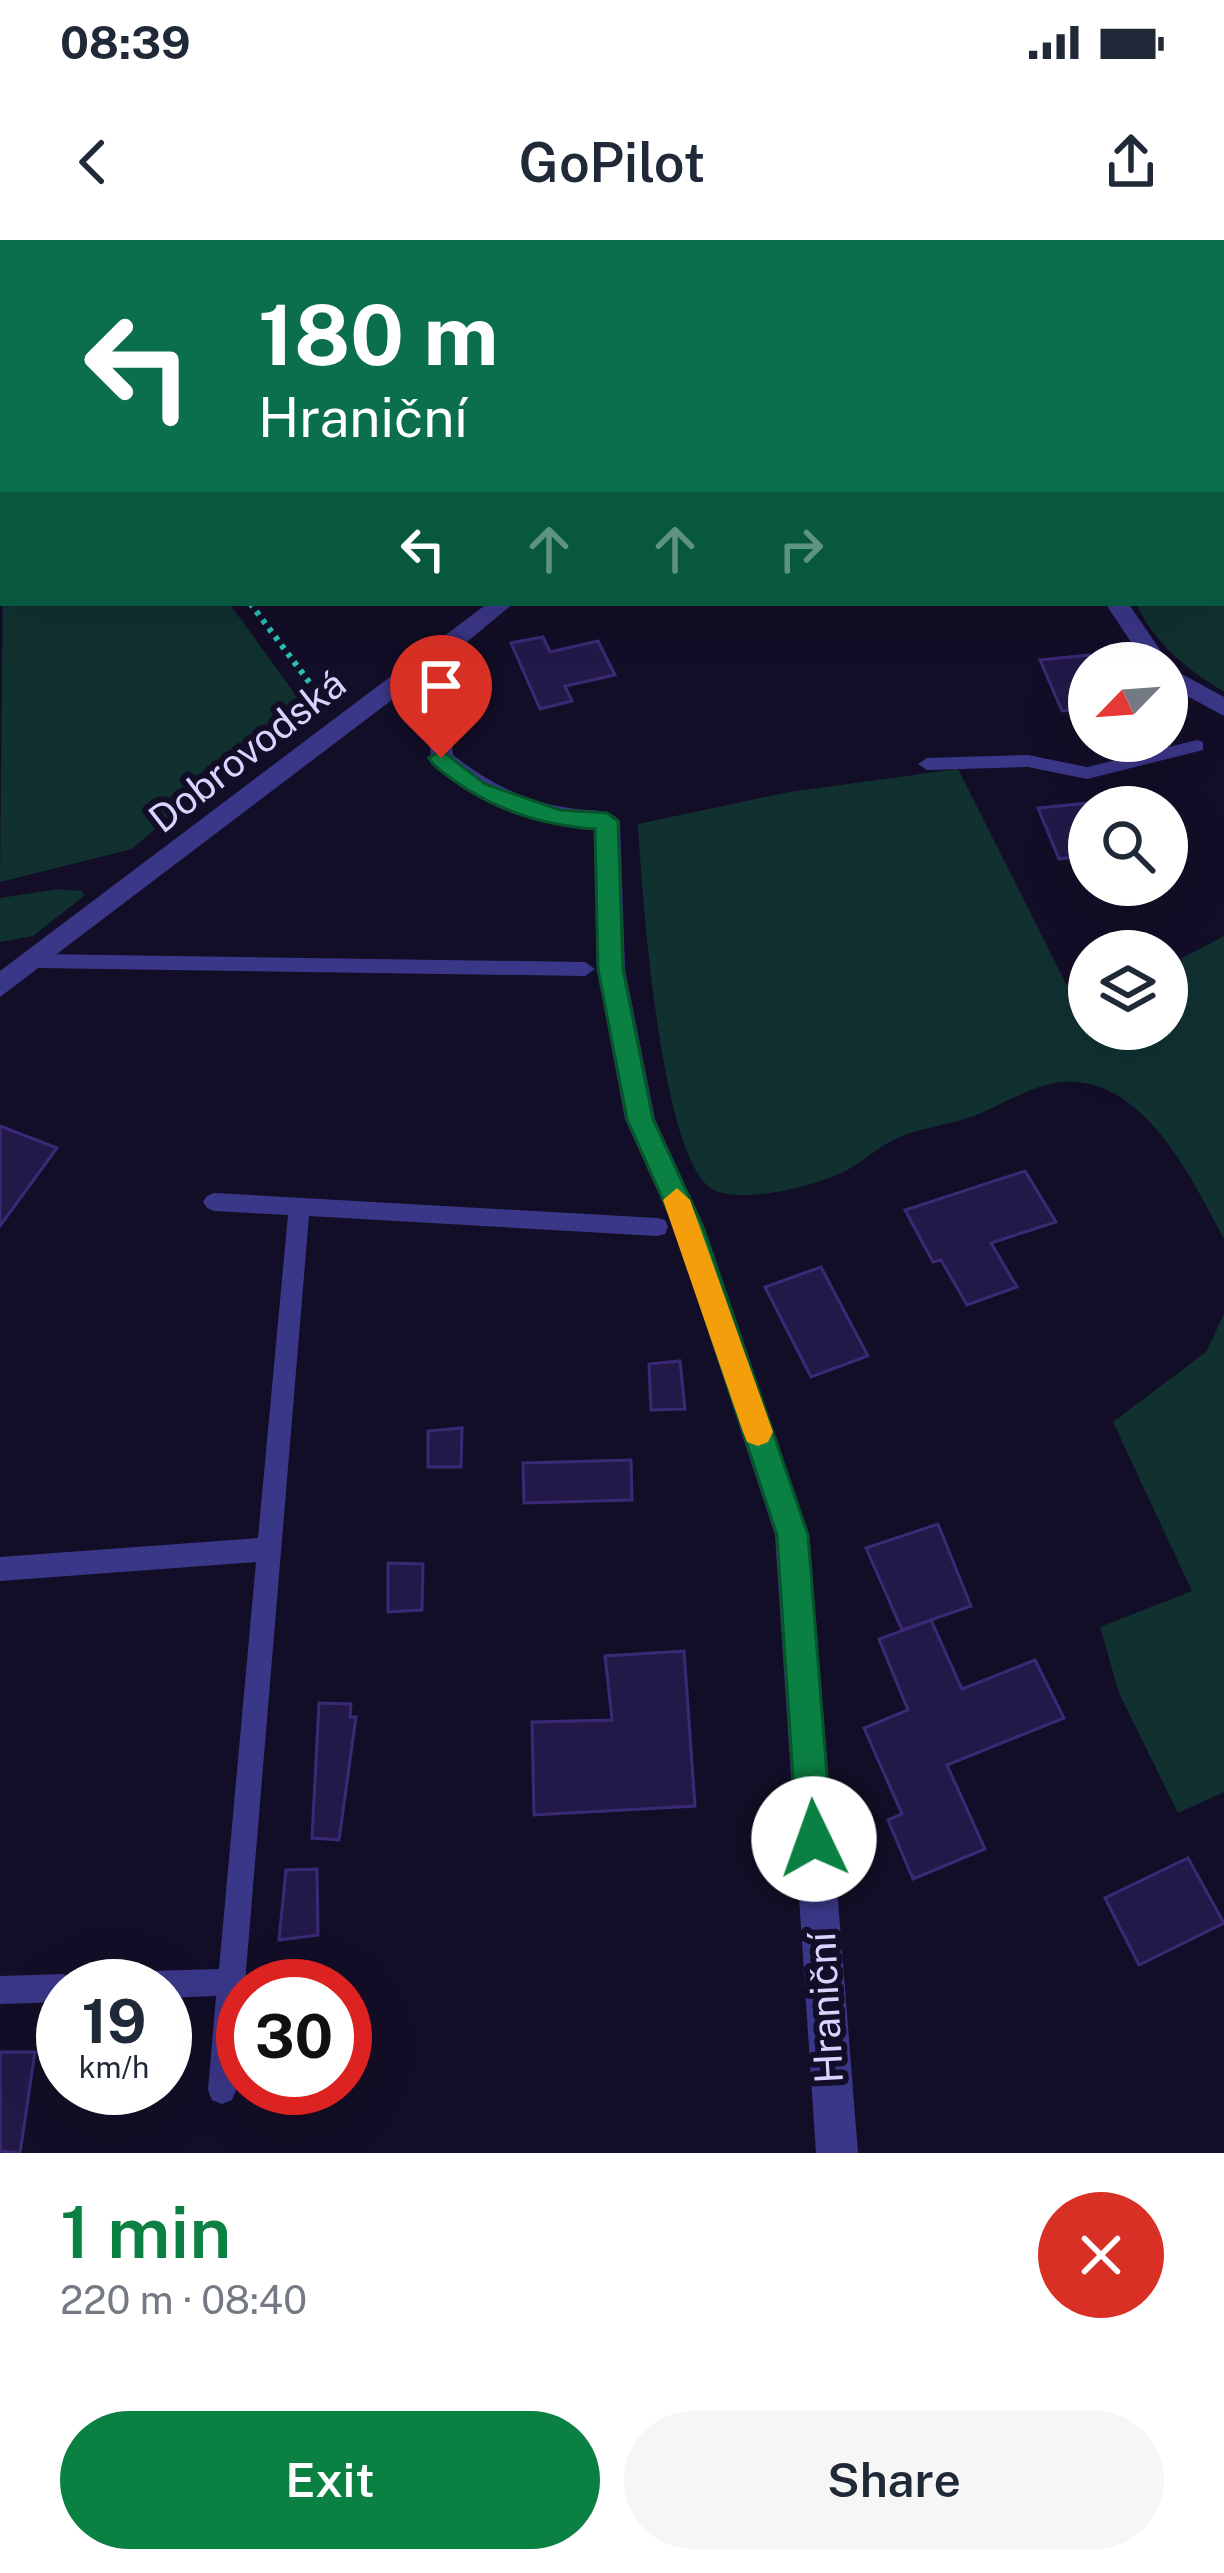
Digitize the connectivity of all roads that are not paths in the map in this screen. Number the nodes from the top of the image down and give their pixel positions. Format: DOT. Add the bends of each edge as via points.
graph roads {
  1 [pos="499,606"];
  2 [pos="1118,606"];
  3 [pos="1143,642"];
  4 [pos="449,646"];
  5 [pos="1188,687"];
  6 [pos="1224,708"];
  7 [pos="1197,746"];
  8 [pos="927,764"];
  9 [pos="39,961"];
  10 [pos="585,969"];
  11 [pos="0,986"];
  12 [pos="214,1202"];
  13 [pos="299,1210"];
  14 [pos="657,1227"];
  15 [pos="269,1549"];
  16 [pos="0,1569"];
  17 [pos="234,1959"];
  18 [pos="36,1989"];
  19 [pos="0,1990"];
  20 [pos="837,2153"];
  1 -- 4 [label="street, Dobrovodská"];
  2 -- 3 [label="street"];
  4 -- 9 [label="street, Dobrovodská"];
  4 -- 20 [label="street, Hraniční" via="437,708 441,758 477,790 559,818 607,821 611,969 640,1119 689,1227 793,1535"];
  5 -- 6 [label="street"];
  7 -- 8 [label="lane" via="1087,773 1028,761"];
  9 -- 10 [label="lane"];
  9 -- 11 [label="street, Dobrovodská"];
  12 -- 13 [label="lane"];
  13 -- 14 [label="lane"];
  13 -- 15 [label="lane"];
  15 -- 16 [label="lane"];
  15 -- 17 [label="lane"];
  18 -- 19 [label="lane"];
}
